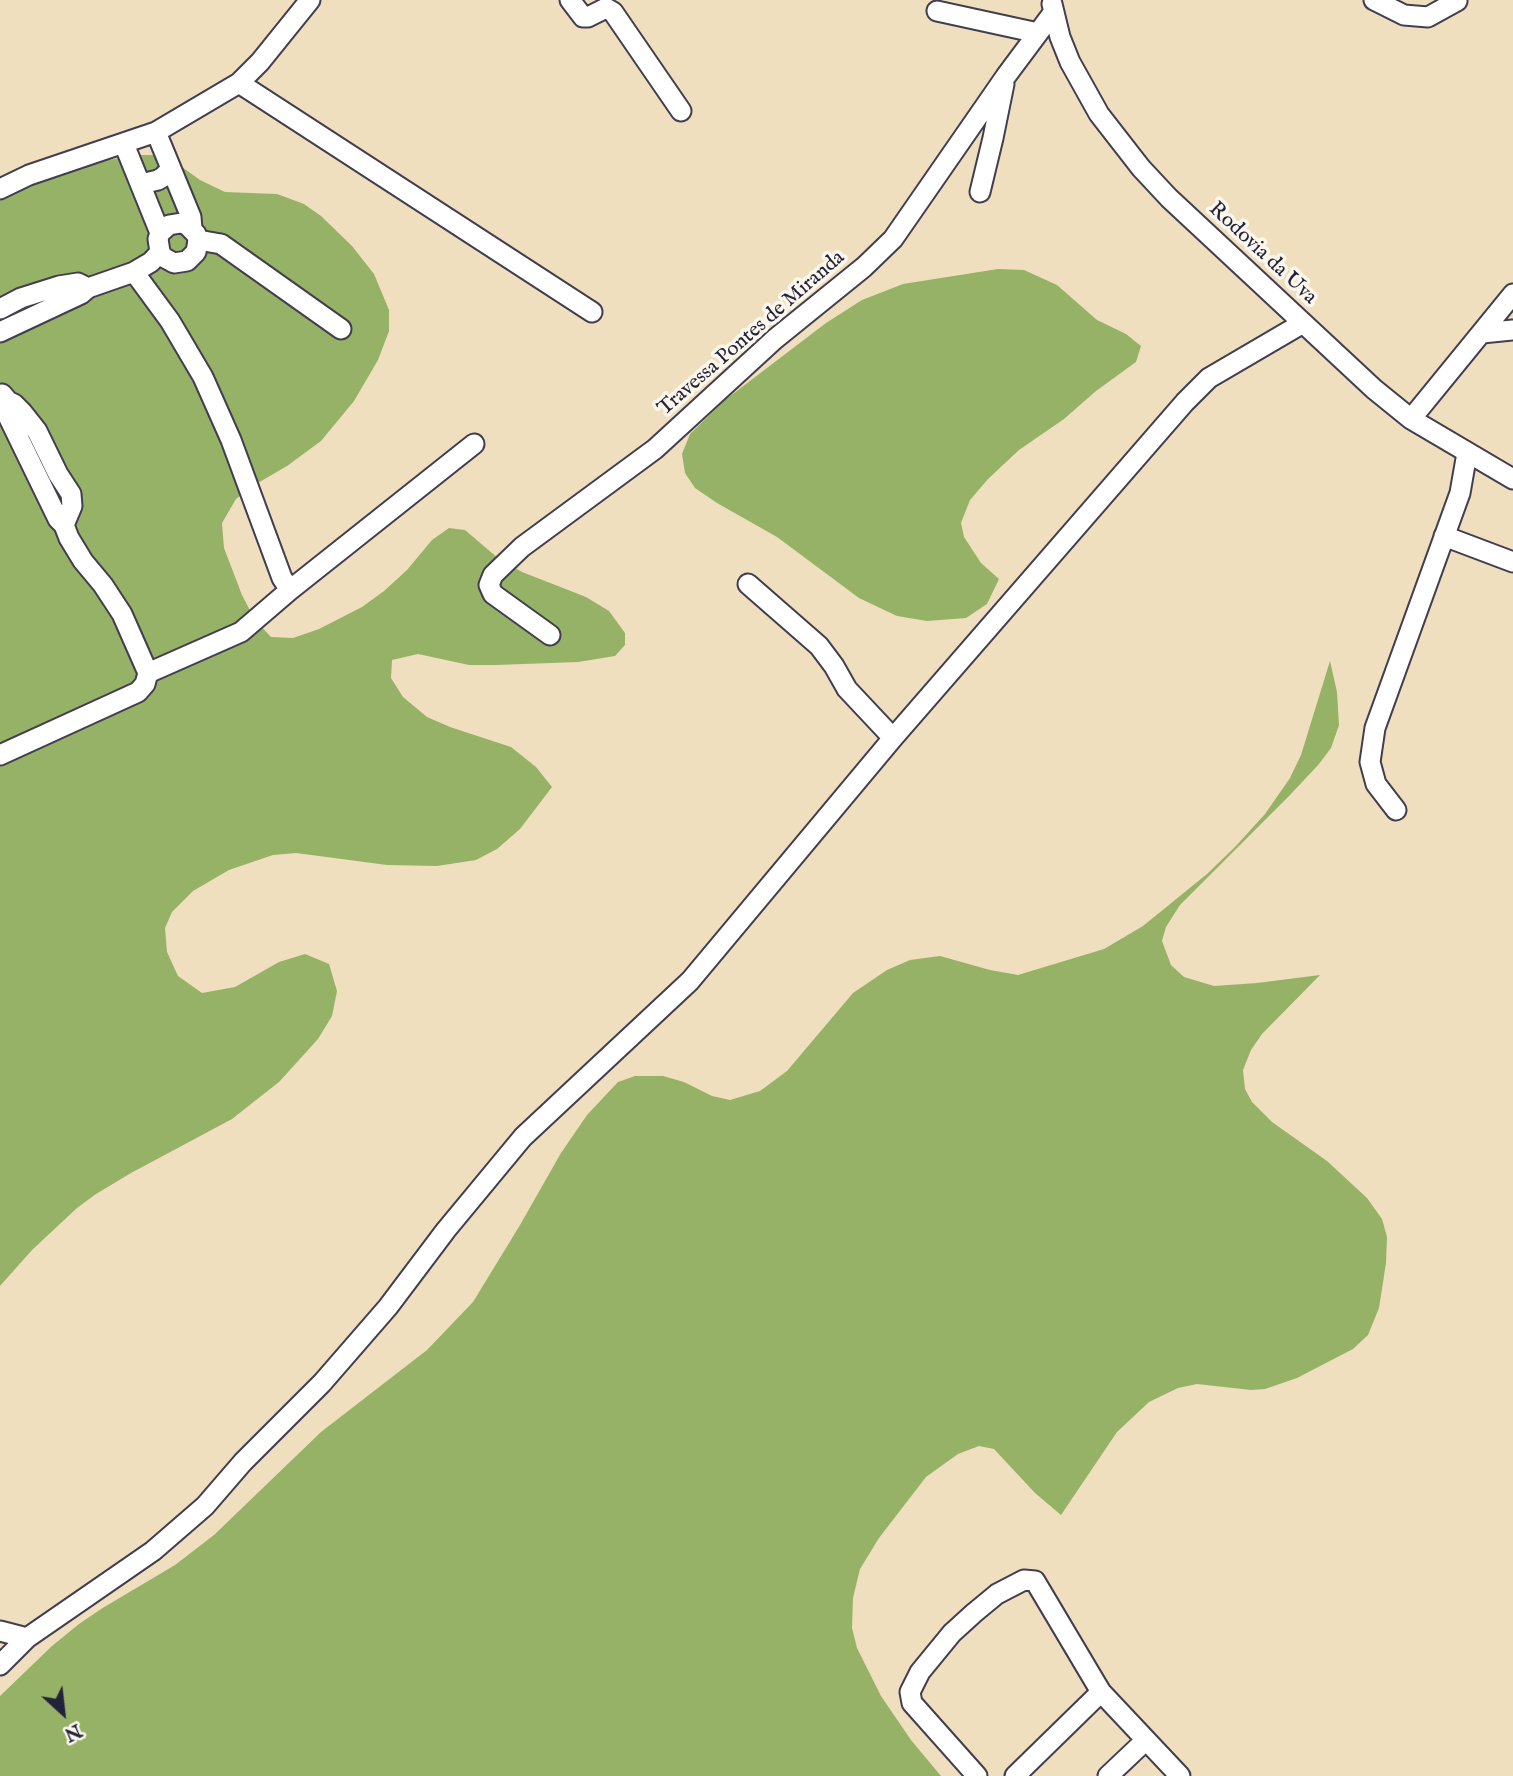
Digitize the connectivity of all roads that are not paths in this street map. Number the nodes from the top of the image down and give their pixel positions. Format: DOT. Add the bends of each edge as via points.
graph roads {
  1 [pos="310,0"];
  2 [pos="570,0"];
  3 [pos="1374,0"];
  4 [pos="1457,1"];
  5 [pos="1052,6"];
  6 [pos="937,11"];
  7 [pos="1038,33"];
  8 [pos="1006,76"];
  9 [pos="239,83"];
  10 [pos="681,111"];
  11 [pos="156,132"];
  12 [pos="124,144"];
  13 [pos="171,169"];
  14 [pos="141,184"];
  15 [pos="0,190"];
  16 [pos="980,192"];
  17 [pos="195,234"];
  18 [pos="160,242"];
  19 [pos="134,272"];
  20 [pos="88,288"];
  21 [pos="1513,294"];
  22 [pos="0,309"];
  23 [pos="592,312"];
  24 [pos="1303,323"];
  25 [pos="341,329"];
  26 [pos="1513,330"];
  27 [pos="0,332"];
  28 [pos="1482,333"];
  29 [pos="4,396"];
  30 [pos="1411,419"];
  31 [pos="474,444"];
  32 [pos="1473,456"];
  33 [pos="1513,466"];
  34 [pos="1513,479"];
  35 [pos="1444,536"];
  36 [pos="1513,562"];
  37 [pos="748,584"];
  38 [pos="290,590"];
  39 [pos="550,635"];
  40 [pos="148,673"];
  41 [pos="893,738"];
  42 [pos="0,755"];
  43 [pos="1396,810"];
  44 [pos="0,1631"];
  45 [pos="27,1638"];
  46 [pos="0,1665"];
  47 [pos="1101,1692"];
  48 [pos="1146,1740"];
  49 [pos="976,1776"];
  50 [pos="1015,1776"];
  51 [pos="1108,1776"];
  52 [pos="1180,1776"];
  1 -- 9 [label="street"];
  2 -- 10 [label="street" via="583,17 606,8 613,12"];
  3 -- 4 [label="street" via="1404,15 1429,17"];
  5 -- 7 [label="street, Travessa Pontes de Miranda"];
  5 -- 24 [label="street, Rodovia da Uva" via="1070,62 1119,141 1169,198"];
  6 -- 7 [label="street"];
  7 -- 8 [label="street, Travessa Pontes de Miranda"];
  8 -- 16 [label="street"];
  8 -- 39 [label="street, Travessa Pontes de Miranda" via="893,239 655,449 522,547 493,575 489,584 493,594"];
  9 -- 11 [label="street"];
  9 -- 23 [label="street"];
  11 -- 12 [label="street"];
  11 -- 13 [label="street"];
  12 -- 14 [label="street"];
  12 -- 15 [label="street" via="30,175"];
  13 -- 14 [label="street" via="158,180"];
  13 -- 17 [label="street"];
  14 -- 18 [label="street"];
  17 -- 18 [label="street" via="187,225 175,223 164,228"];
  17 -- 18 [label="street" via="196,252 181,262 169,260"];
  17 -- 25 [label="street" via="221,244"];
  18 -- 19 [label="street" via="151,262"];
  19 -- 20 [label="street"];
  19 -- 38 [label="street" via="203,377"];
  20 -- 22 [label="street" via="78,283 58,286"];
  20 -- 27 [label="street"];
  21 -- 28 [label="street"];
  24 -- 30 [label="street, Rodovia da Uva"];
  24 -- 41 [label="street" via="1209,378 1185,402"];
  26 -- 28 [label="street"];
  28 -- 30 [label="street"];
  29 -- 40 [label="street" via="6,412 58,519 122,614"];
  30 -- 32 [label="street, Rodovia da Uva"];
  31 -- 38 [label="street"];
  32 -- 33 [label="street"];
  32 -- 34 [label="street, Rodovia da Uva"];
  32 -- 35 [label="street"];
  35 -- 36 [label="street"];
  35 -- 43 [label="street" via="1375,729 1370,762 1376,784"];
  37 -- 41 [label="street" via="819,646 848,690"];
  38 -- 40 [label="street" via="241,632"];
  40 -- 42 [label="street" via="138,692"];
  41 -- 45 [label="street" via="690,981 523,1137 388,1307 205,1506 153,1551"];
  44 -- 45 [label="street"];
  45 -- 46 [label="street"];
  47 -- 48 [label="street"];
  47 -- 49 [label="street" via="1035,1581 1024,1580 997,1594 952,1633 910,1692 912,1703"];
  47 -- 50 [label="street"];
  48 -- 51 [label="street"];
  48 -- 52 [label="street"];
}
